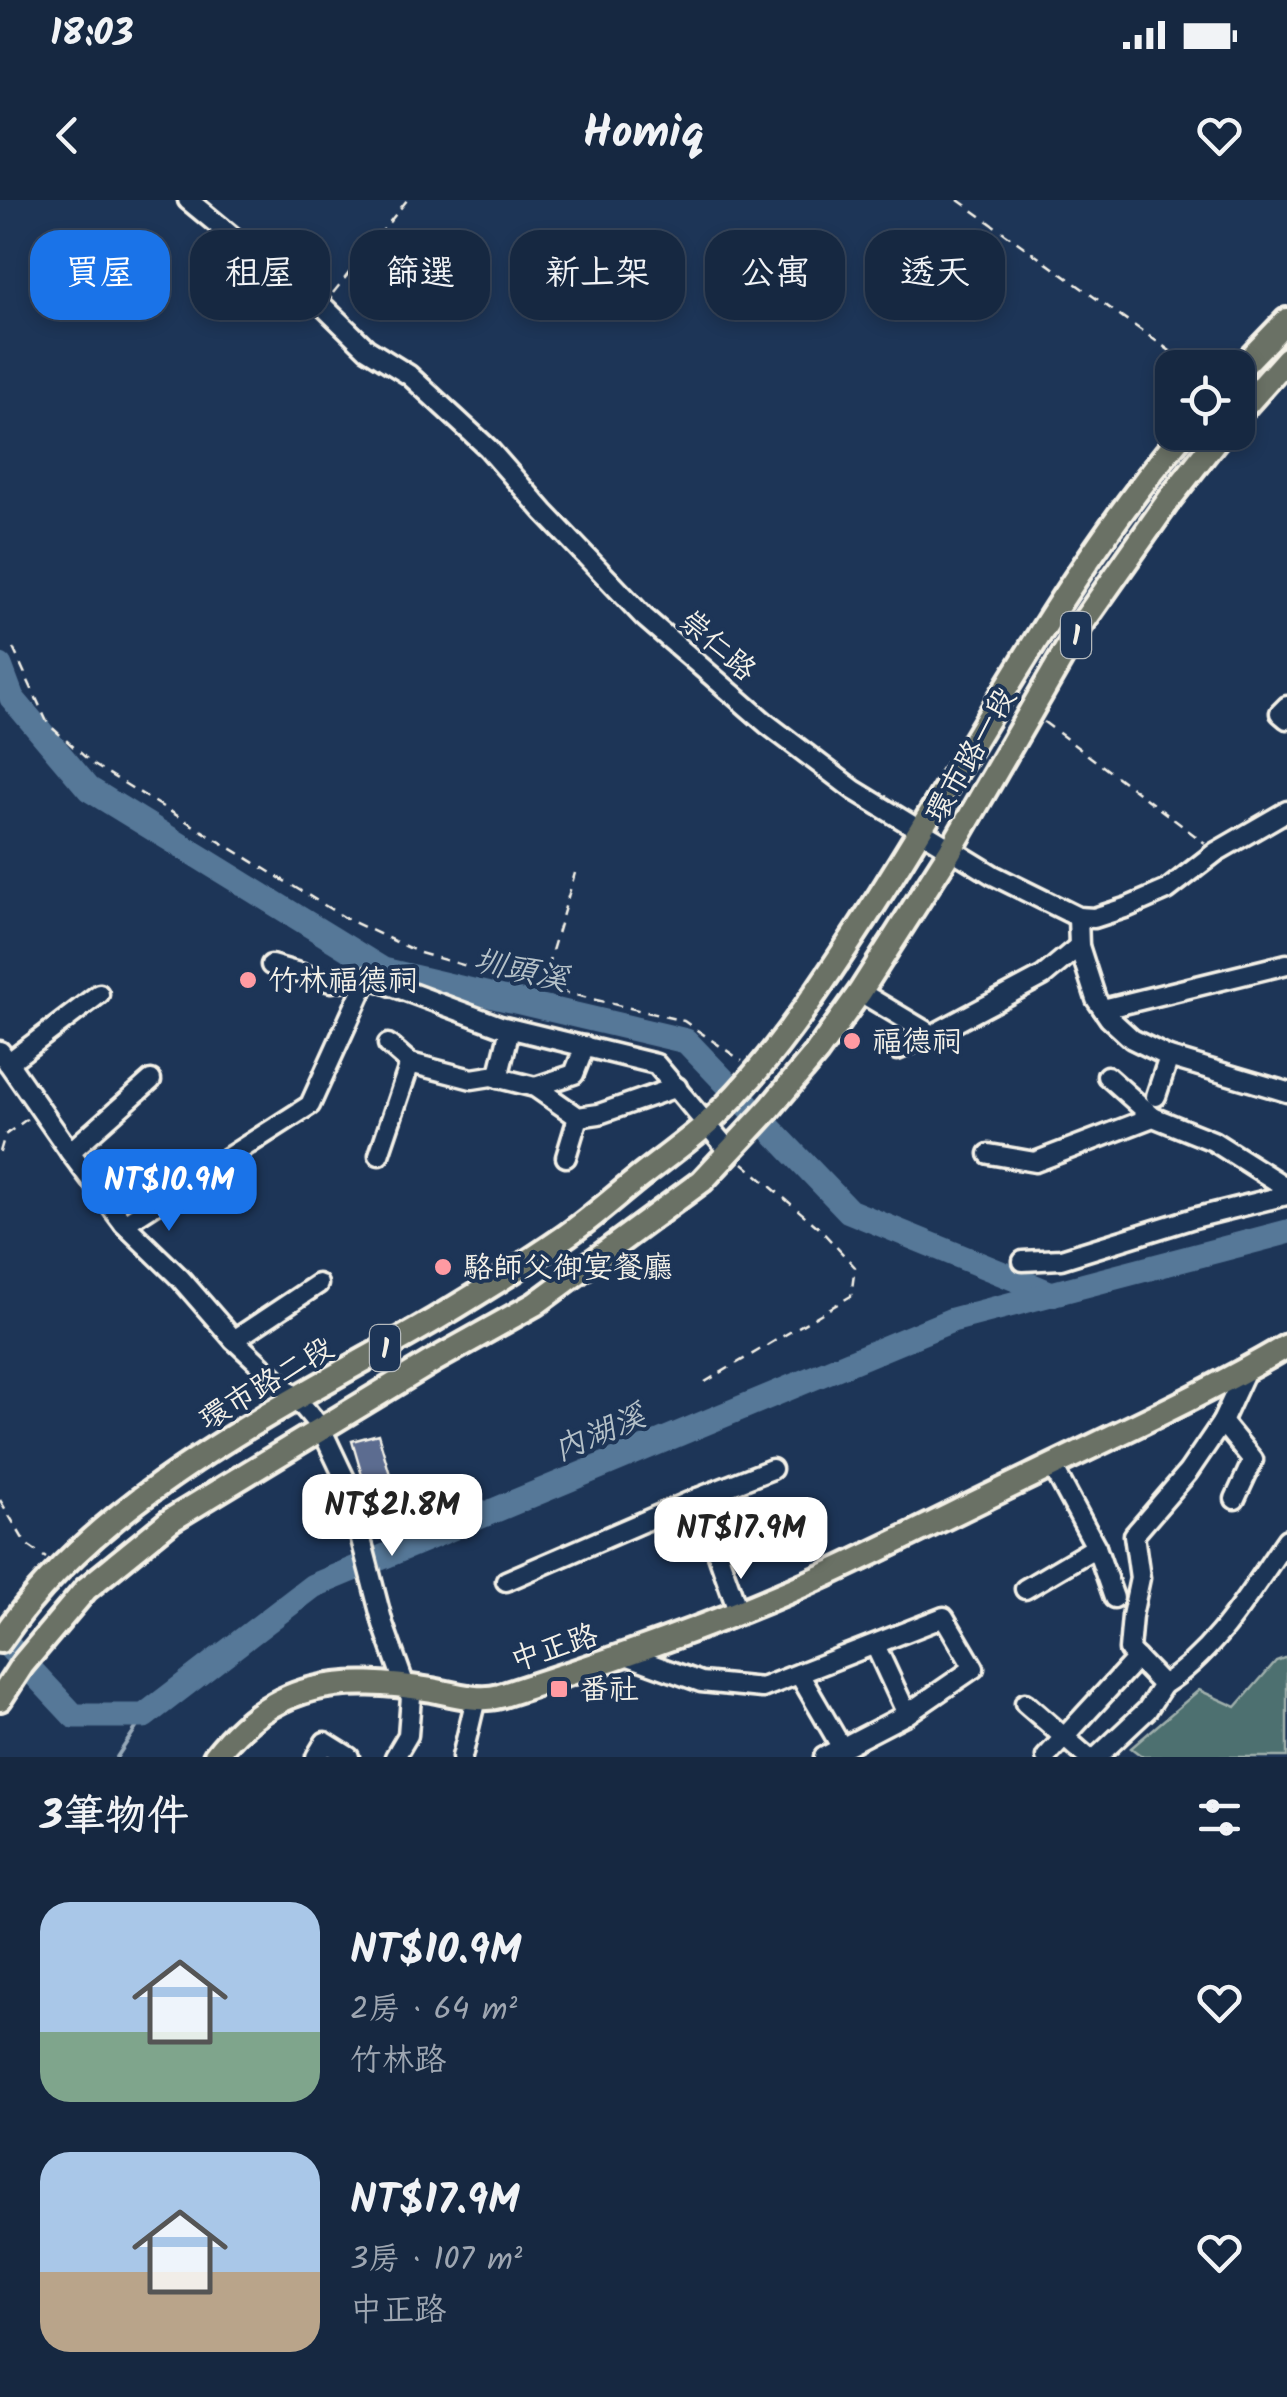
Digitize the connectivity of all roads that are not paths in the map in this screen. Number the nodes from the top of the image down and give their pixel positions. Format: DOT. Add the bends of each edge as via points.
graph roads {
  1 [pos="188,200"];
  2 [pos="1287,320"];
  3 [pos="1255,353"];
  4 [pos="1287,359"];
  5 [pos="1255,395"];
  6 [pos="1169,450"];
  7 [pos="1208,450"];
  8 [pos="1287,706"];
  9 [pos="1287,719"];
  10 [pos="1287,810"];
  11 [pos="922,830"];
  12 [pos="950,850"];
  13 [pos="1078,916"];
  14 [pos="1079,946"];
  15 [pos="1287,964"];
  16 [pos="270,965"];
  17 [pos="368,976"];
  18 [pos="860,992"];
  19 [pos="99,994"];
  20 [pos="1103,1009"];
  21 [pos="510,1028"];
  22 [pos="932,1035"];
  23 [pos="388,1044"];
  24 [pos="584,1046"];
  25 [pos="897,1050"];
  26 [pos="4,1057"];
  27 [pos="1169,1058"];
  28 [pos="410,1063"];
  29 [pos="1107,1076"];
  30 [pos="498,1078"];
  31 [pos="151,1080"];
  32 [pos="535,1087"];
  33 [pos="677,1088"];
  34 [pos="1287,1092"];
  35 [pos="1156,1096"];
  36 [pos="578,1117"];
  37 [pos="1153,1117"];
  38 [pos="708,1123"];
  39 [pos="70,1152"];
  40 [pos="730,1152"];
  41 [pos="989,1154"];
  42 [pos="379,1155"];
  43 [pos="566,1157"];
  44 [pos="1287,1191"];
  45 [pos="124,1224"];
  46 [pos="1023,1261"];
  47 [pos="318,1284"];
  48 [pos="234,1340"];
  49 [pos="1287,1346"];
  50 [pos="1246,1370"];
  51 [pos="296,1398"];
  52 [pos="1222,1422"];
  53 [pos="321,1428"];
  54 [pos="1052,1465"];
  55 [pos="772,1469"];
  56 [pos="698,1498"];
  57 [pos="1236,1499"];
  58 [pos="1287,1539"];
  59 [pos="1096,1547"];
  60 [pos="506,1581"];
  61 [pos="1025,1589"];
  62 [pos="1114,1598"];
  63 [pos="738,1612"];
  64 [pos="0,1642"];
  65 [pos="875,1644"];
  66 [pos="626,1655"];
  67 [pos="1136,1658"];
  68 [pos="799,1674"];
  69 [pos="1163,1685"];
  70 [pos="405,1686"];
  71 [pos="476,1698"];
  72 [pos="0,1699"];
  73 [pos="1025,1703"];
  74 [pos="908,1714"];
  75 [pos="1063,1738"];
  76 [pos="842,1748"];
  77 [pos="215,1757"];
  78 [pos="316,1757"];
  79 [pos="350,1757"];
  80 [pos="395,1757"];
  81 [pos="462,1757"];
  82 [pos="824,1757"];
  83 [pos="1046,1757"];
  84 [pos="1087,1757"];
  85 [pos="1098,1757"];
  1 -- 11 [label="street, 崇仁路" via="409,375 488,448 644,617 767,724 854,790"];
  2 -- 3 [label="main road"];
  4 -- 5 [label="main road"];
  6 -- 11 [label="main road, 環市路一段 / 1" via="1059,602"];
  7 -- 12 [label="main road, 環市路一段 / 1" via="1079,628"];
  8 -- 9 [label="street" via="1280,713"];
  10 -- 13 [label="street" via="1167,890 1094,918"];
  11 -- 12 [label="street, 崇仁路"];
  11 -- 38 [label="main road, 1" via="792,1026"];
  12 -- 13 [label="street, 崇仁路"];
  12 -- 18 [label="main road, 環市路一段 / 1"];
  13 -- 14 [label="street"];
  14 -- 20 [label="street"];
  14 -- 22 [label="street" via="1043,976"];
  15 -- 20 [label="street"];
  16 -- 17 [label="street" via="331,982"];
  17 -- 21 [label="street"];
  17 -- 45 [label="street" via="310,1105"];
  18 -- 22 [label="street"];
  18 -- 40 [label="main road, 環市路一段 / 1" via="818,1052"];
  19 -- 26 [label="street"];
  20 -- 27 [label="street" via="1132,1040"];
  21 -- 24 [label="street"];
  21 -- 30 [label="street"];
  22 -- 25 [label="street"];
  23 -- 28 [label="street"];
  24 -- 32 [label="street" via="574,1074"];
  24 -- 33 [label="street" via="656,1064"];
  26 -- 39 [label="street"];
  27 -- 34 [label="street"];
  27 -- 35 [label="street"];
  28 -- 30 [label="street" via="472,1079"];
  28 -- 42 [label="street"];
  29 -- 37 [label="street"];
  30 -- 32 [label="street"];
  31 -- 39 [label="street"];
  32 -- 36 [label="street"];
  33 -- 36 [label="street"];
  33 -- 38 [label="street"];
  36 -- 43 [label="street"];
  37 -- 41 [label="street" via="1035,1162"];
  37 -- 44 [label="street" via="1213,1141"];
  38 -- 40 [label="street"];
  38 -- 51 [label="main road, 環市路二段 / 1" via="570,1234"];
  39 -- 45 [label="street"];
  40 -- 53 [label="main road, 1" via="702,1181 534,1304"];
  44 -- 46 [label="street" via="1062,1259"];
  45 -- 48 [label="street"];
  47 -- 48 [label="street"];
  48 -- 51 [label="street"];
  49 -- 50 [label="main road, 中正路"];
  50 -- 52 [label="street"];
  50 -- 54 [label="main road, 中正路"];
  51 -- 53 [label="street"];
  51 -- 64 [label="main road, 環市路二段 / 1" via="169,1477 59,1568"];
  52 -- 57 [label="street" via="1254,1460"];
  52 -- 67 [label="street" via="1134,1535 1140,1578 1128,1650"];
  53 -- 70 [label="street" via="355,1506"];
  53 -- 72 [label="main road, 1" via="171,1520 86,1589"];
  54 -- 59 [label="street"];
  54 -- 63 [label="main road, 中正路"];
  55 -- 56 [label="street"];
  56 -- 60 [label="street"];
  56 -- 63 [label="street"];
  58 -- 69 [label="street" via="1207,1646"];
  59 -- 61 [label="street"];
  59 -- 62 [label="street"];
  63 -- 66 [label="main road, 中正路"];
  65 -- 68 [label="street"];
  65 -- 74 [label="street"];
  65 -- 74 [label="street" via="944,1617 974,1668"];
  66 -- 68 [label="street" via="701,1682 762,1688"];
  66 -- 71 [label="main road, 中正路"];
  67 -- 69 [label="street"];
  67 -- 75 [label="street"];
  68 -- 76 [label="street"];
  69 -- 85 [label="street"];
  70 -- 71 [label="main road, 中正路"];
  70 -- 77 [label="main road, 中正路" via="312,1688 253,1719"];
  70 -- 80 [label="street" via="412,1697 408,1735"];
  71 -- 81 [label="street"];
  73 -- 75 [label="street"];
  74 -- 76 [label="street"];
  75 -- 83 [label="street"];
  75 -- 84 [label="street"];
  76 -- 82 [label="street"];
  78 -- 79 [label="street" via="325,1742"];
}
